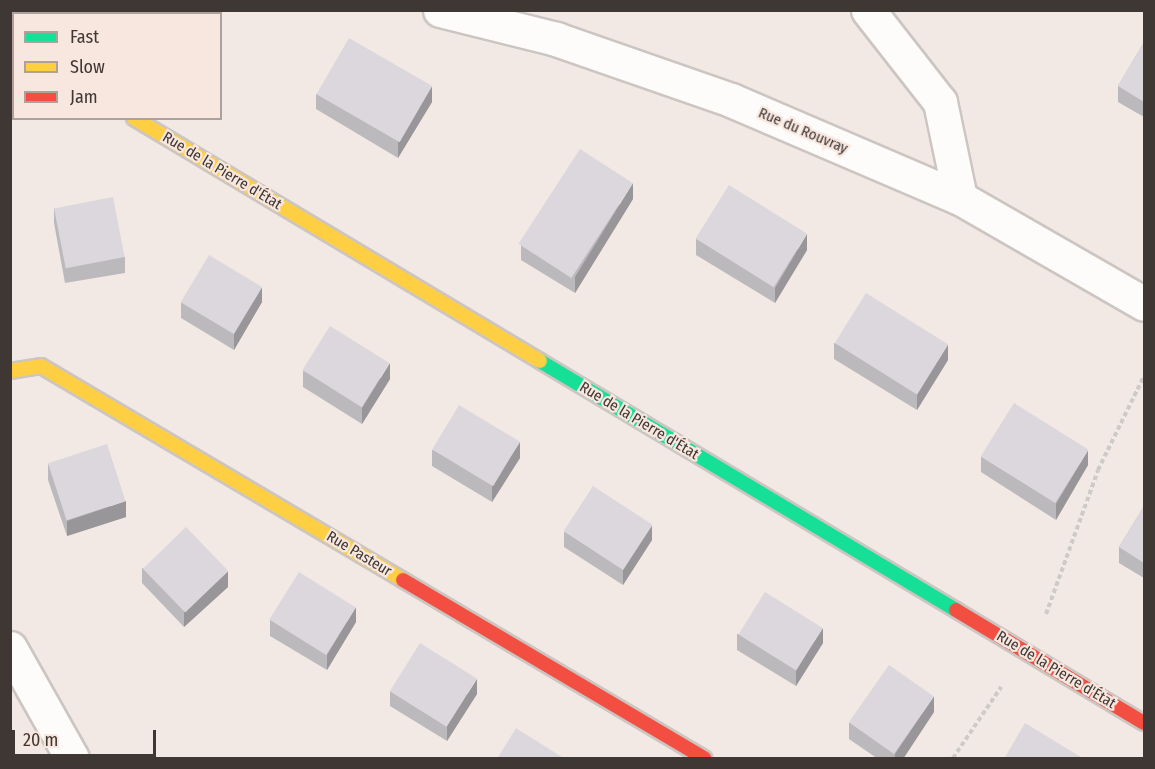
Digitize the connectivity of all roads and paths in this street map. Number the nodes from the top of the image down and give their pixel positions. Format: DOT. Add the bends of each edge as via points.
graph roads {
  1 [pos="440,10"];
  2 [pos="868,10"];
  3 [pos="137,120"];
  4 [pos="960,198"];
  5 [pos="1144,304"];
  6 [pos="10,371"];
  7 [pos="1144,376"];
  8 [pos="10,648"];
  9 [pos="1025,651"];
  10 [pos="1144,723"];
  11 [pos="72,759"];
  12 [pos="704,759"];
  13 [pos="953,759"];
  1 -- 4 [label="street, Rue du Rouvray" via="556,39 731,100"];
  2 -- 4 [label="street" via="940,102"];
  3 -- 9 [label="street, Rue de la Pierre d'État"];
  4 -- 5 [label="street, Rue du Rouvray"];
  6 -- 12 [label="street, Rue Pasteur" via="41,366"];
  7 -- 9 [label="path" via="1098,470 1043,620"];
  8 -- 11 [label="street"];
  9 -- 10 [label="street, Rue de la Pierre d'État"];
  9 -- 13 [label="path"];
}
